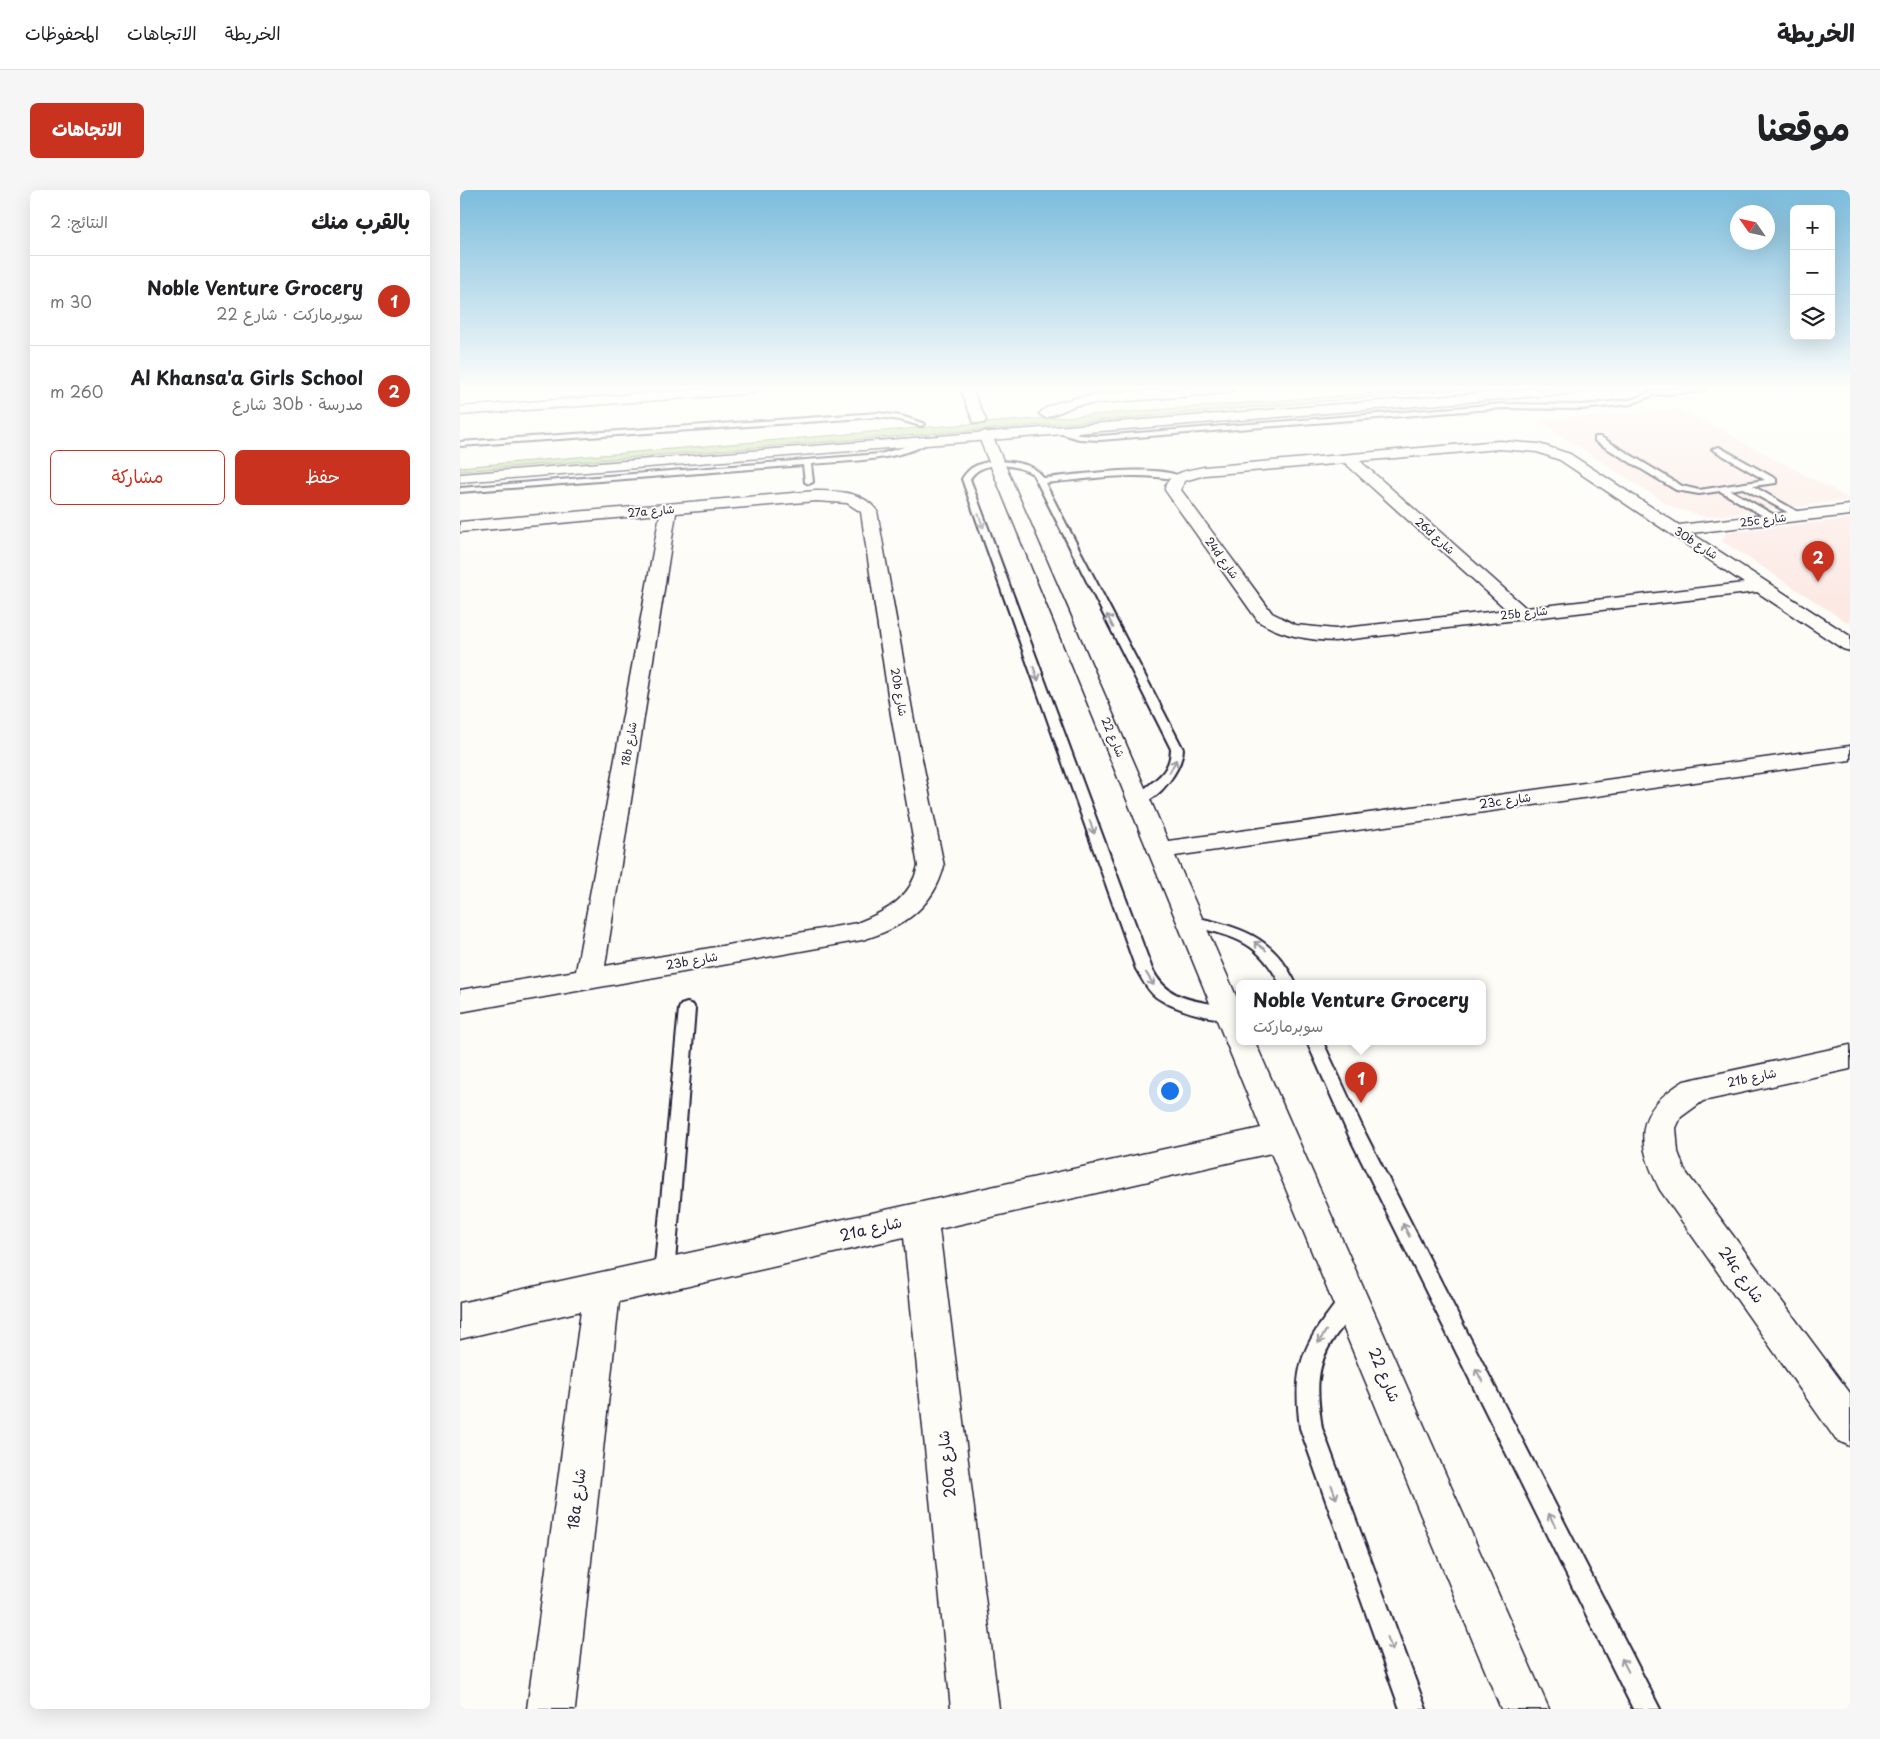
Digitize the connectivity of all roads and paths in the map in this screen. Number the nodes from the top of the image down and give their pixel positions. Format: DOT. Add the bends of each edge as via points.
graph roads {
  1 [pos="683,460"];
  2 [pos="828,460"];
  3 [pos="997,460"];
  4 [pos="1338,460"];
  5 [pos="1350,460"];
  6 [pos="1569,460"];
  7 [pos="1633,460"];
  8 [pos="1735,460"];
  9 [pos="807,462"];
  10 [pos="998,463"];
  11 [pos="460,478"];
  12 [pos="1179,478"];
  13 [pos="1039,481"];
  14 [pos="809,482"];
  15 [pos="1746,486"];
  16 [pos="1722,489"];
  17 [pos="460,490"];
  18 [pos="842,497"];
  19 [pos="669,509"];
  20 [pos="1850,510"];
  21 [pos="1801,516"];
  22 [pos="1775,519"];
  23 [pos="460,526"];
  24 [pos="1676,530"];
  25 [pos="1761,586"];
  26 [pos="1521,613"];
  27 [pos="1286,629"];
  28 [pos="1850,645"];
  29 [pos="1850,752"];
  30 [pos="1140,800"];
  31 [pos="1161,850"];
  32 [pos="916,900"];
  33 [pos="1190,920"];
  34 [pos="589,979"];
  35 [pos="1286,980"];
  36 [pos="460,1001"];
  37 [pos="686,1009"];
  38 [pos="1236,1032"];
  39 [pos="1242,1045"];
  40 [pos="1316,1045"];
  41 [pos="1850,1057"];
  42 [pos="1664,1115"];
  43 [pos="1281,1137"];
  44 [pos="920,1218"];
  45 [pos="664,1275"];
  46 [pos="602,1289"];
  47 [pos="1352,1298"];
  48 [pos="460,1321"];
  49 [pos="1850,1426"];
  50 [pos="551,1709"];
  51 [pos="975,1709"];
  52 [pos="1413,1709"];
  53 [pos="1526,1709"];
  54 [pos="1647,1709"];
  1 -- 11 [label="street"];
  2 -- 9 [label="lane"];
  3 -- 10 [label="street, شارع 22"];
  4 -- 12 [label="street, 30b شارع" via="1204,471"];
  5 -- 26 [label="street, 26d شارع"];
  6 -- 24 [label="street, 30b شارع"];
  7 -- 16 [label="lane" via="1683,490"];
  8 -- 15 [label="lane" via="1773,481"];
  9 -- 14 [label="lane"];
  9 -- 17 [label="lane"];
  10 -- 13 [label="lane" via="1027,467 1036,473"];
  10 -- 30 [label="street, شارع 22"];
  10 -- 38 [label="lane, one-way" via="978,467 966,479 1144,969 1155,987 1174,1000 1200,1008"];
  12 -- 13 [label="lane" via="1150,473"];
  12 -- 27 [label="street, 24d شارع" via="1172,486 1174,490 1264,617"];
  30 -- 13 [label="lane, one-way" via="1173,769 1178,759 1177,749"];
  15 -- 16 [label="lane"];
  15 -- 21 [label="lane"];
  16 -- 22 [label="lane"];
  18 -- 19 [label="street, 27a شارع" via="816,496"];
  18 -- 32 [label="street, 20b شارع" via="860,502 869,511 931,866 930,878"];
  19 -- 23 [label="street, 27a شارع"];
  19 -- 34 [label="street, 18b شارع"];
  20 -- 21 [label="street, 25c شارع"];
  21 -- 22 [label="street, 25c شارع"];
  22 -- 24 [label="street, 25c شارع"];
  24 -- 25 [label="street, 30b شارع"];
  25 -- 26 [label="street, 25b شارع"];
  25 -- 28 [label="street, 30b شارع"];
  26 -- 27 [label="street, 25b شارع" via="1335,634 1318,635"];
  29 -- 31 [label="street, 23c شارع"];
  30 -- 31 [label="street, شارع 22"];
  31 -- 33 [label="street, شارع 22"];
  32 -- 34 [label="street, 23b شارع" via="883,923 862,931"];
  35 -- 33 [label="lane, one-way" via="1273,956 1262,946 1233,932"];
  33 -- 38 [label="street, شارع 22"];
  34 -- 36 [label="street, 23b شارع"];
  37 -- 45 [label="lane"];
  39 -- 43 [label="street, شارع 22"];
  54 -- 40 [label="lane, one-way" via="1358,1136"];
  41 -- 42 [label="street, 21b شارع" via="1695,1090 1676,1100"];
  42 -- 49 [label="street, 24c شارع" via="1658,1134 1661,1156 1672,1180"];
  43 -- 44 [label="street, 21a شارع"];
  43 -- 47 [label="street, شارع 22"];
  44 -- 45 [label="street, 21a شارع"];
  44 -- 51 [label="street, 20a شارع"];
  45 -- 46 [label="street, 21a شارع"];
  46 -- 48 [label="street, 21a شارع"];
  46 -- 50 [label="street, 18a شارع"];
  47 -- 52 [label="lane, one-way" via="1321,1337 1308,1364 1305,1395 1311,1428"];
  47 -- 53 [label="street, شارع 22"];
}
